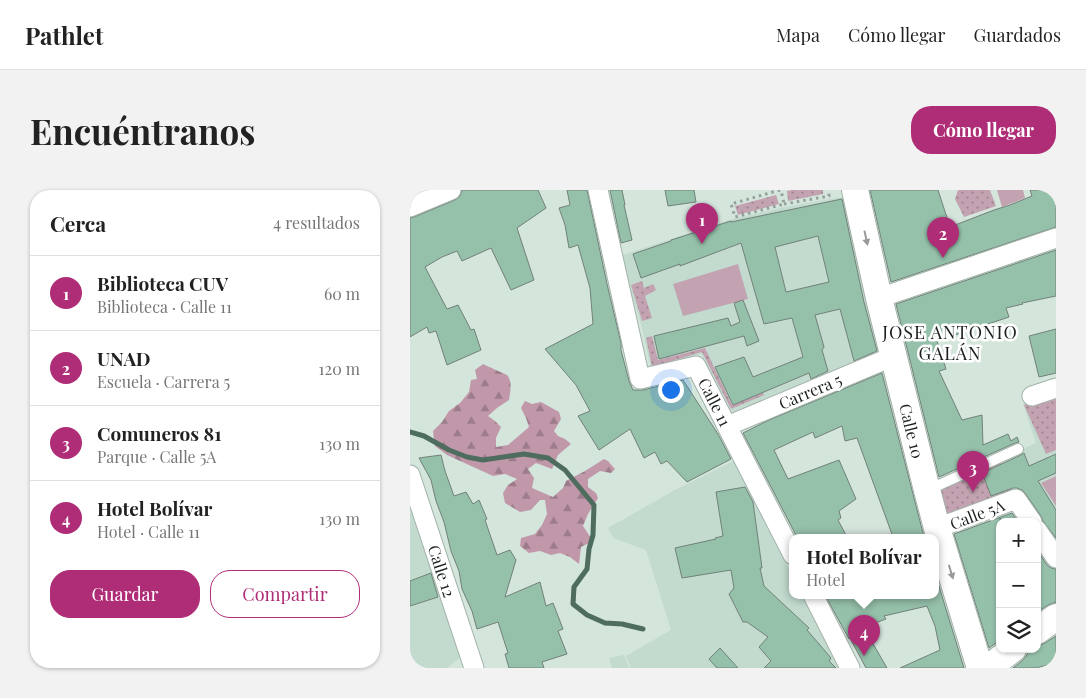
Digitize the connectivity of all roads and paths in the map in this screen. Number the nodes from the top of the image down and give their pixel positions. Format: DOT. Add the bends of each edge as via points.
graph roads {
  1 [pos="451,190"];
  2 [pos="598,190"];
  3 [pos="780,190"];
  4 [pos="829,190"];
  5 [pos="855,190"];
  6 [pos="784,204"];
  7 [pos="410,206"];
  8 [pos="1056,238"];
  9 [pos="879,298"];
  10 [pos="894,356"];
  11 [pos="1056,388"];
  12 [pos="1032,396"];
  13 [pos="727,426"];
  14 [pos="1018,449"];
  15 [pos="410,475"];
  16 [pos="927,490"];
  17 [pos="1029,518"];
  18 [pos="937,528"];
  19 [pos="939,534"];
  20 [pos="939,535"];
  21 [pos="1041,536"];
  22 [pos="789,547"];
  23 [pos="1056,558"];
  24 [pos="815,599"];
  25 [pos="1056,618"];
  26 [pos="1041,628"];
  27 [pos="1008,653"];
  28 [pos="474,668"];
  29 [pos="850,668"];
  30 [pos="980,668"];
  31 [pos="988,668"];
  1 -- 7 [label="street"];
  2 -- 13 [label="street, Calle 11" via="640,379 696,366"];
  3 -- 6 [label="path"];
  3 -- 6 [label="path" via="731,204 733,211 735,217"];
  4 -- 6 [label="path" via="830,196"];
  5 -- 9 [label="street, Calle 10, one-way"];
  8 -- 9 [label="street"];
  9 -- 10 [label="street, Calle 10"];
  10 -- 13 [label="street, Carrera 5"];
  10 -- 16 [label="street, Calle 10"];
  11 -- 12 [label="street"];
  13 -- 22 [label="street, Calle 11"];
  14 -- 16 [label="lane"];
  15 -- 28 [label="street, Calle 12"];
  16 -- 18 [label="street, Calle 10"];
  17 -- 18 [label="street, Calle 5A" via="1016,499"];
  18 -- 19 [label="street, Calle 10, one-way"];
  20 -- 30 [label="street, Calle 10, one-way"];
  21 -- 23 [label="street"];
  24 -- 29 [label="street"];
  25 -- 26 [label="street"];
  27 -- 31 [label="street"];
}
